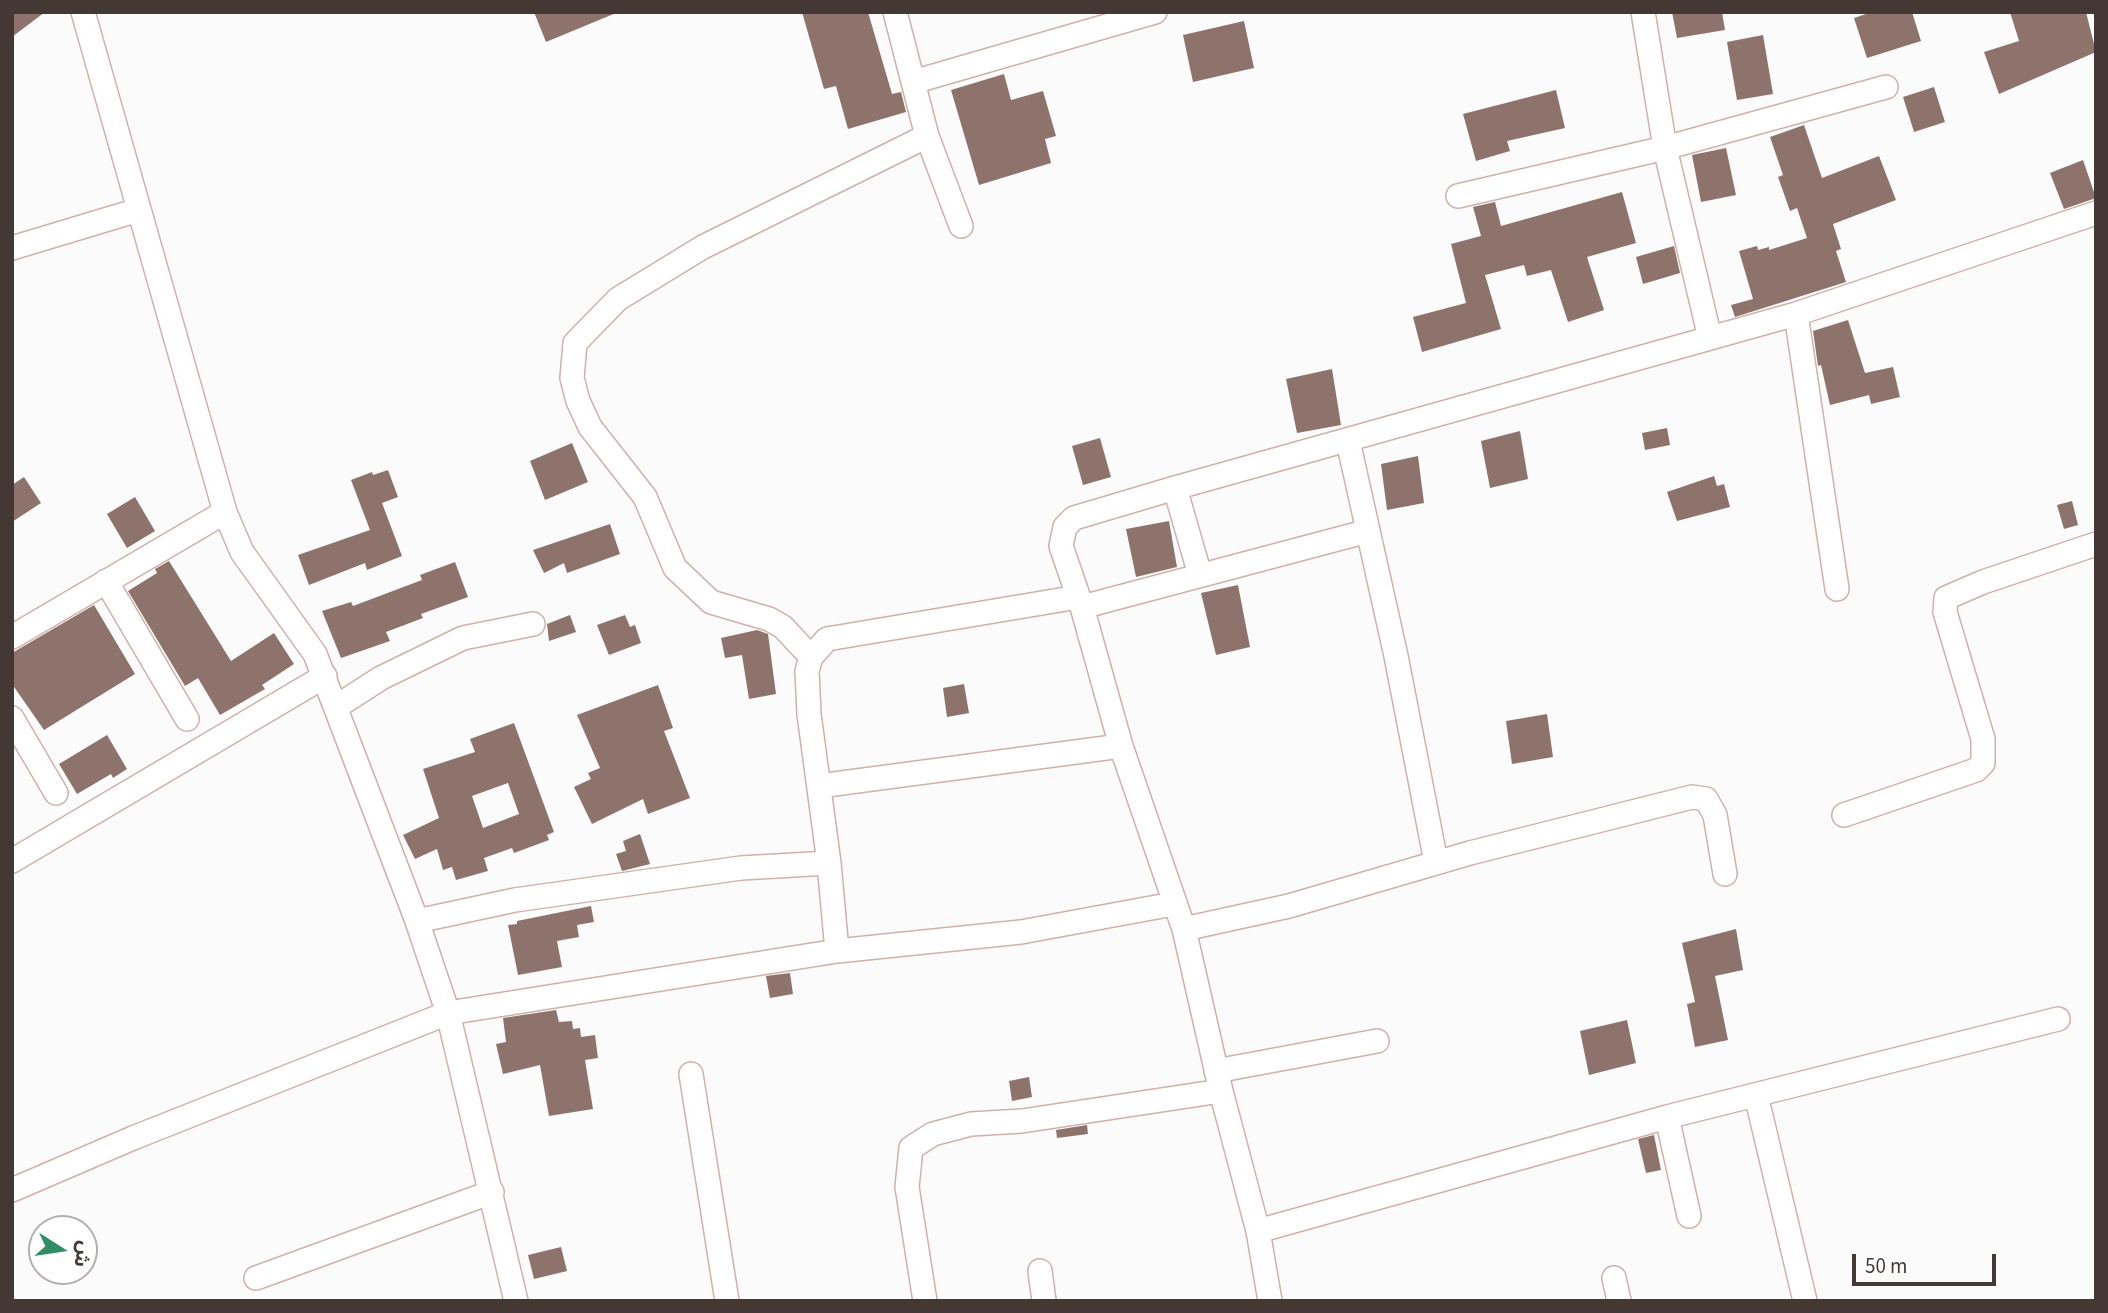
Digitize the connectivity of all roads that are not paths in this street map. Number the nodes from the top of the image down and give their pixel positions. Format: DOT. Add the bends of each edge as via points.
graph roads {
  1 [pos="83,12"];
  2 [pos="895,12"];
  3 [pos="1155,12"];
  4 [pos="1643,12"];
  5 [pos="912,82"];
  6 [pos="1886,87"];
  7 [pos="927,136"];
  8 [pos="1665,148"];
  9 [pos="1458,196"];
  10 [pos="138,210"];
  11 [pos="2096,213"];
  12 [pos="961,226"];
  13 [pos="12,248"];
  14 [pos="1796,314"];
  15 [pos="1710,338"];
  16 [pos="1348,441"];
  17 [pos="1175,488"];
  18 [pos="225,512"];
  19 [pos="1368,531"];
  20 [pos="2096,544"];
  21 [pos="1200,575"];
  22 [pos="106,581"];
  23 [pos="1837,589"];
  24 [pos="1080,602"];
  25 [pos="533,624"];
  26 [pos="12,637"];
  27 [pos="811,657"];
  28 [pos="325,676"];
  29 [pos="336,707"];
  30 [pos="12,718"];
  31 [pos="187,719"];
  32 [pos="1121,746"];
  33 [pos="820,786"];
  34 [pos="56,793"];
  35 [pos="1844,816"];
  36 [pos="12,861"];
  37 [pos="1436,862"];
  38 [pos="830,863"];
  39 [pos="1725,874"];
  40 [pos="1173,904"];
  41 [pos="417,921"];
  42 [pos="1184,929"];
  43 [pos="837,951"];
  44 [pos="448,1013"];
  45 [pos="2058,1019"];
  46 [pos="1377,1041"];
  47 [pos="691,1074"];
  48 [pos="1219,1081"];
  49 [pos="1756,1094"];
  50 [pos="1667,1117"];
  51 [pos="12,1190"];
  52 [pos="492,1192"];
  53 [pos="1689,1216"];
  54 [pos="1258,1231"];
  55 [pos="1040,1271"];
  56 [pos="256,1278"];
  57 [pos="1614,1278"];
  58 [pos="516,1301"];
  59 [pos="727,1301"];
  60 [pos="925,1301"];
  61 [pos="1044,1301"];
  62 [pos="1270,1301"];
  63 [pos="1619,1301"];
  64 [pos="1805,1301"];
  1 -- 10 [label="street"];
  2 -- 5 [label="street"];
  3 -- 5 [label="street"];
  4 -- 8 [label="street"];
  5 -- 7 [label="street"];
  6 -- 8 [label="street"];
  7 -- 12 [label="street"];
  7 -- 27 [label="street" via="703,247 618,299 575,343 572,378 578,401 590,427 645,497 674,568 711,602 783,627"];
  8 -- 9 [label="street"];
  8 -- 15 [label="street"];
  10 -- 13 [label="street"];
  10 -- 18 [label="street"];
  11 -- 14 [label="street"];
  14 -- 15 [label="street"];
  14 -- 23 [label="street"];
  15 -- 16 [label="street"];
  16 -- 17 [label="street"];
  16 -- 19 [label="street"];
  17 -- 21 [label="street"];
  17 -- 24 [label="street" via="1074,518 1065,527 1061,546"];
  18 -- 22 [label="street"];
  18 -- 28 [label="street" via="242,552 303,634"];
  19 -- 21 [label="street"];
  19 -- 37 [label="street"];
  20 -- 35 [label="street" via="1946,598 1945,612 1983,739 1983,763 1976,770"];
  21 -- 24 [label="street"];
  22 -- 26 [label="street"];
  22 -- 31 [label="street"];
  24 -- 27 [label="street" via="827,639"];
  24 -- 32 [label="street"];
  25 -- 29 [label="street" via="463,638 381,678"];
  27 -- 33 [label="street" via="807,671 809,715"];
  28 -- 29 [label="street"];
  28 -- 36 [label="street"];
  29 -- 41 [label="street"];
  30 -- 34 [label="street"];
  32 -- 33 [label="street"];
  32 -- 40 [label="street"];
  33 -- 38 [label="street"];
  37 -- 39 [label="street" via="1692,797 1706,799 1715,815"];
  37 -- 42 [label="street" via="1289,906"];
  38 -- 41 [label="street" via="741,868 515,900"];
  38 -- 43 [label="street"];
  40 -- 42 [label="street"];
  40 -- 43 [label="street" via="1021,932"];
  41 -- 44 [label="street"];
  42 -- 48 [label="street"];
  43 -- 44 [label="street"];
  44 -- 51 [label="street"];
  44 -- 52 [label="street"];
  45 -- 49 [label="street"];
  46 -- 48 [label="street"];
  47 -- 59 [label="street"];
  48 -- 54 [label="street"];
  48 -- 60 [label="street" via="1022,1121 971,1124 933,1134 911,1148 907,1187"];
  49 -- 50 [label="street"];
  49 -- 64 [label="street"];
  50 -- 53 [label="street"];
  50 -- 54 [label="street"];
  52 -- 56 [label="street"];
  52 -- 58 [label="street"];
  54 -- 62 [label="street"];
  55 -- 61 [label="street"];
  57 -- 63 [label="street"];
}
